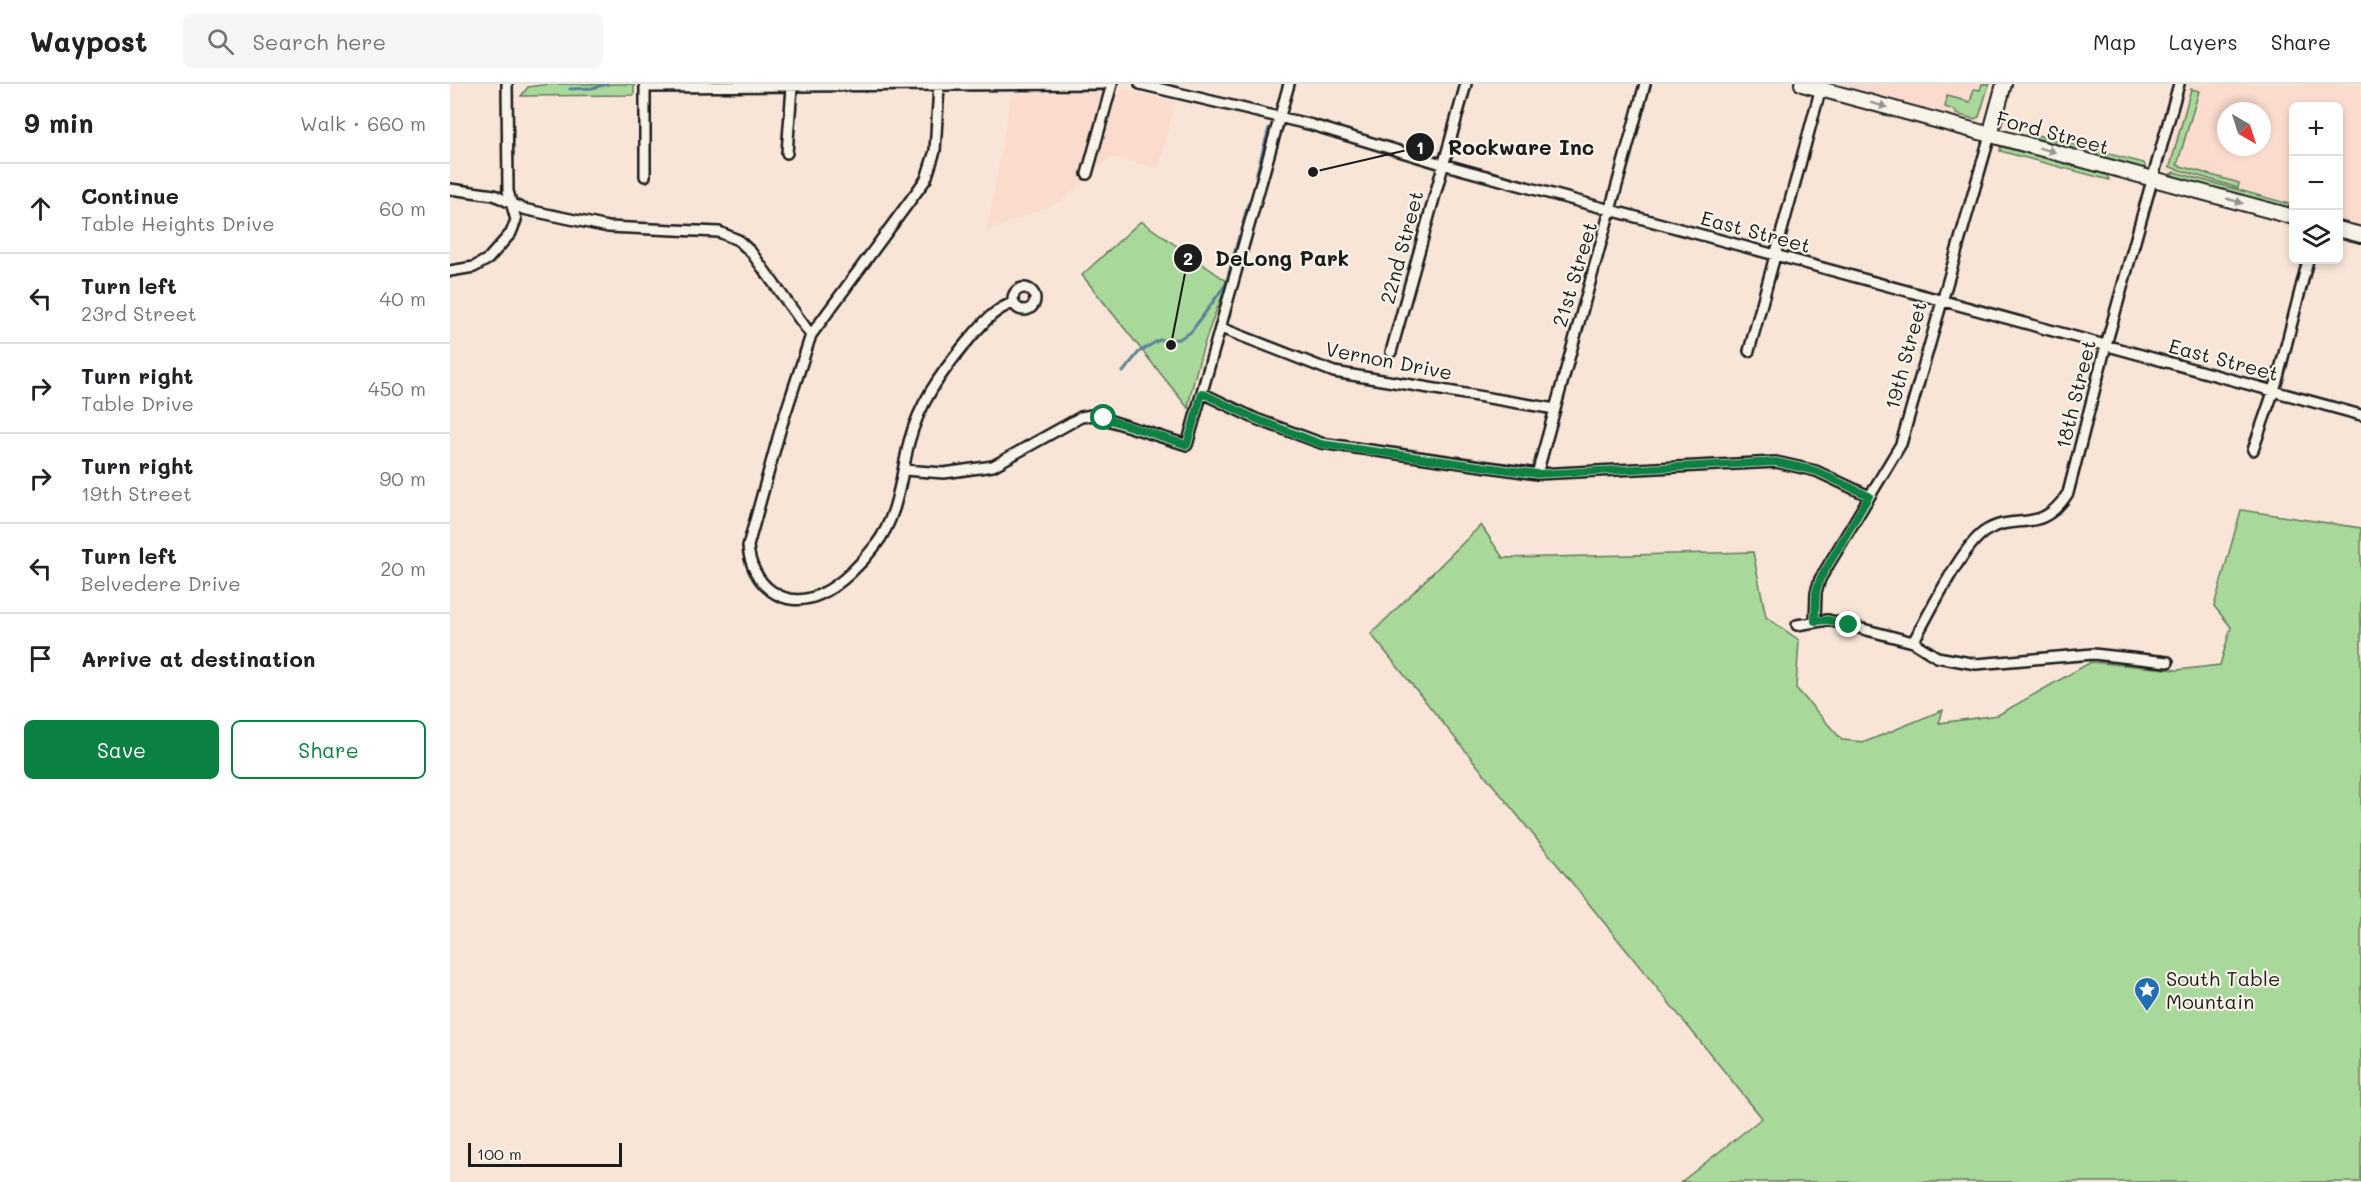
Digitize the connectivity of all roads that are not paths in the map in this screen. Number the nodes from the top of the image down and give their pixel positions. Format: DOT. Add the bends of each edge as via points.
graph roads {
  1 [pos="507,84"];
  2 [pos="1103,84"];
  3 [pos="1112,84"];
  4 [pos="1140,84"];
  5 [pos="1288,84"];
  6 [pos="1466,84"];
  7 [pos="1645,84"];
  8 [pos="1802,84"];
  9 [pos="2004,84"];
  10 [pos="2179,84"];
  11 [pos="645,85"];
  12 [pos="939,86"];
  13 [pos="1821,86"];
  14 [pos="792,87"];
  15 [pos="1280,118"];
  16 [pos="1990,135"];
  17 [pos="788,153"];
  18 [pos="1442,164"];
  19 [pos="1087,174"];
  20 [pos="645,176"];
  21 [pos="2153,178"];
  22 [pos="450,189"];
  23 [pos="512,202"];
  24 [pos="1612,211"];
  25 [pos="2289,216"];
  26 [pos="2343,231"];
  27 [pos="2361,236"];
  28 [pos="1775,254"];
  29 [pos="2307,264"];
  30 [pos="450,271"];
  31 [pos="1940,301"];
  32 [pos="1014,303"];
  33 [pos="1221,328"];
  34 [pos="812,335"];
  35 [pos="2106,345"];
  36 [pos="1749,351"];
  37 [pos="1391,352"];
  38 [pos="2274,391"];
  39 [pos="1202,393"];
  40 [pos="1555,409"];
  41 [pos="2361,415"];
  42 [pos="2253,450"];
  43 [pos="904,470"];
  44 [pos="1537,474"];
  45 [pos="1869,496"];
  46 [pos="1815,621"];
  47 [pos="1797,625"];
  48 [pos="1913,642"];
  49 [pos="2168,662"];
  1 -- 23 [label="street" via="508,191"];
  2 -- 12 [label="street"];
  3 -- 19 [label="street"];
  4 -- 15 [label="street, East Street"];
  5 -- 15 [label="street"];
  6 -- 18 [label="street, 22nd Street"];
  7 -- 24 [label="street, 21st Street"];
  8 -- 13 [label="main road, Ford Street"];
  9 -- 16 [label="main road, 19th Street"];
  10 -- 21 [label="street, 18th Street"];
  11 -- 14 [label="street"];
  11 -- 20 [label="street"];
  12 -- 14 [label="street"];
  12 -- 34 [label="street" via="935,151 926,179"];
  13 -- 16 [label="main road, Ford Street, one-way"];
  13 -- 28 [label="street"];
  14 -- 17 [label="street"];
  15 -- 18 [label="street, East Street"];
  15 -- 33 [label="street"];
  16 -- 21 [label="main road, Ford Street, one-way"];
  16 -- 31 [label="street, 19th Street"];
  18 -- 24 [label="street, East Street"];
  18 -- 37 [label="street, 22nd Street"];
  21 -- 25 [label="main road, Ford Street, one-way"];
  21 -- 35 [label="street, 18th Street"];
  22 -- 23 [label="street" via="494,195"];
  23 -- 30 [label="street" via="516,220 501,247 474,267"];
  23 -- 34 [label="street" via="523,209 608,227 719,232 738,240"];
  24 -- 28 [label="street, East Street"];
  24 -- 40 [label="street, 21st Street"];
  26 -- 27 [label="main road"];
  28 -- 31 [label="street, East Street"];
  28 -- 36 [label="street"];
  29 -- 38 [label="street"];
  31 -- 35 [label="street, East Street"];
  31 -- 45 [label="street, 19th Street" via="1901,444"];
  32 -- 43 [label="street" via="985,320 926,397"];
  33 -- 39 [label="street"];
  33 -- 40 [label="street, Vernon Drive" via="1334,372"];
  34 -- 43 [label="street" via="754,520 749,554 758,581 773,592 794,599 821,594 840,581 876,545 893,513"];
  35 -- 38 [label="street, East Street"];
  35 -- 48 [label="street, 18th Street" via="2071,486 2064,500 2043,518 2002,525 1978,537"];
  38 -- 41 [label="street, East Street"];
  38 -- 42 [label="street"];
  39 -- 43 [label="street" via="1187,445 1092,415 1081,417 993,466 944,473"];
  39 -- 44 [label="street" via="1321,444"];
  40 -- 44 [label="street, 21st Street"];
  44 -- 45 [label="street" via="1776,462 1816,471"];
  45 -- 46 [label="street, 19th Street" via="1820,579"];
  46 -- 47 [label="street"];
  46 -- 48 [label="street" via="1828,620"];
  48 -- 49 [label="street" via="1937,657 1976,664 2093,654"];
}
